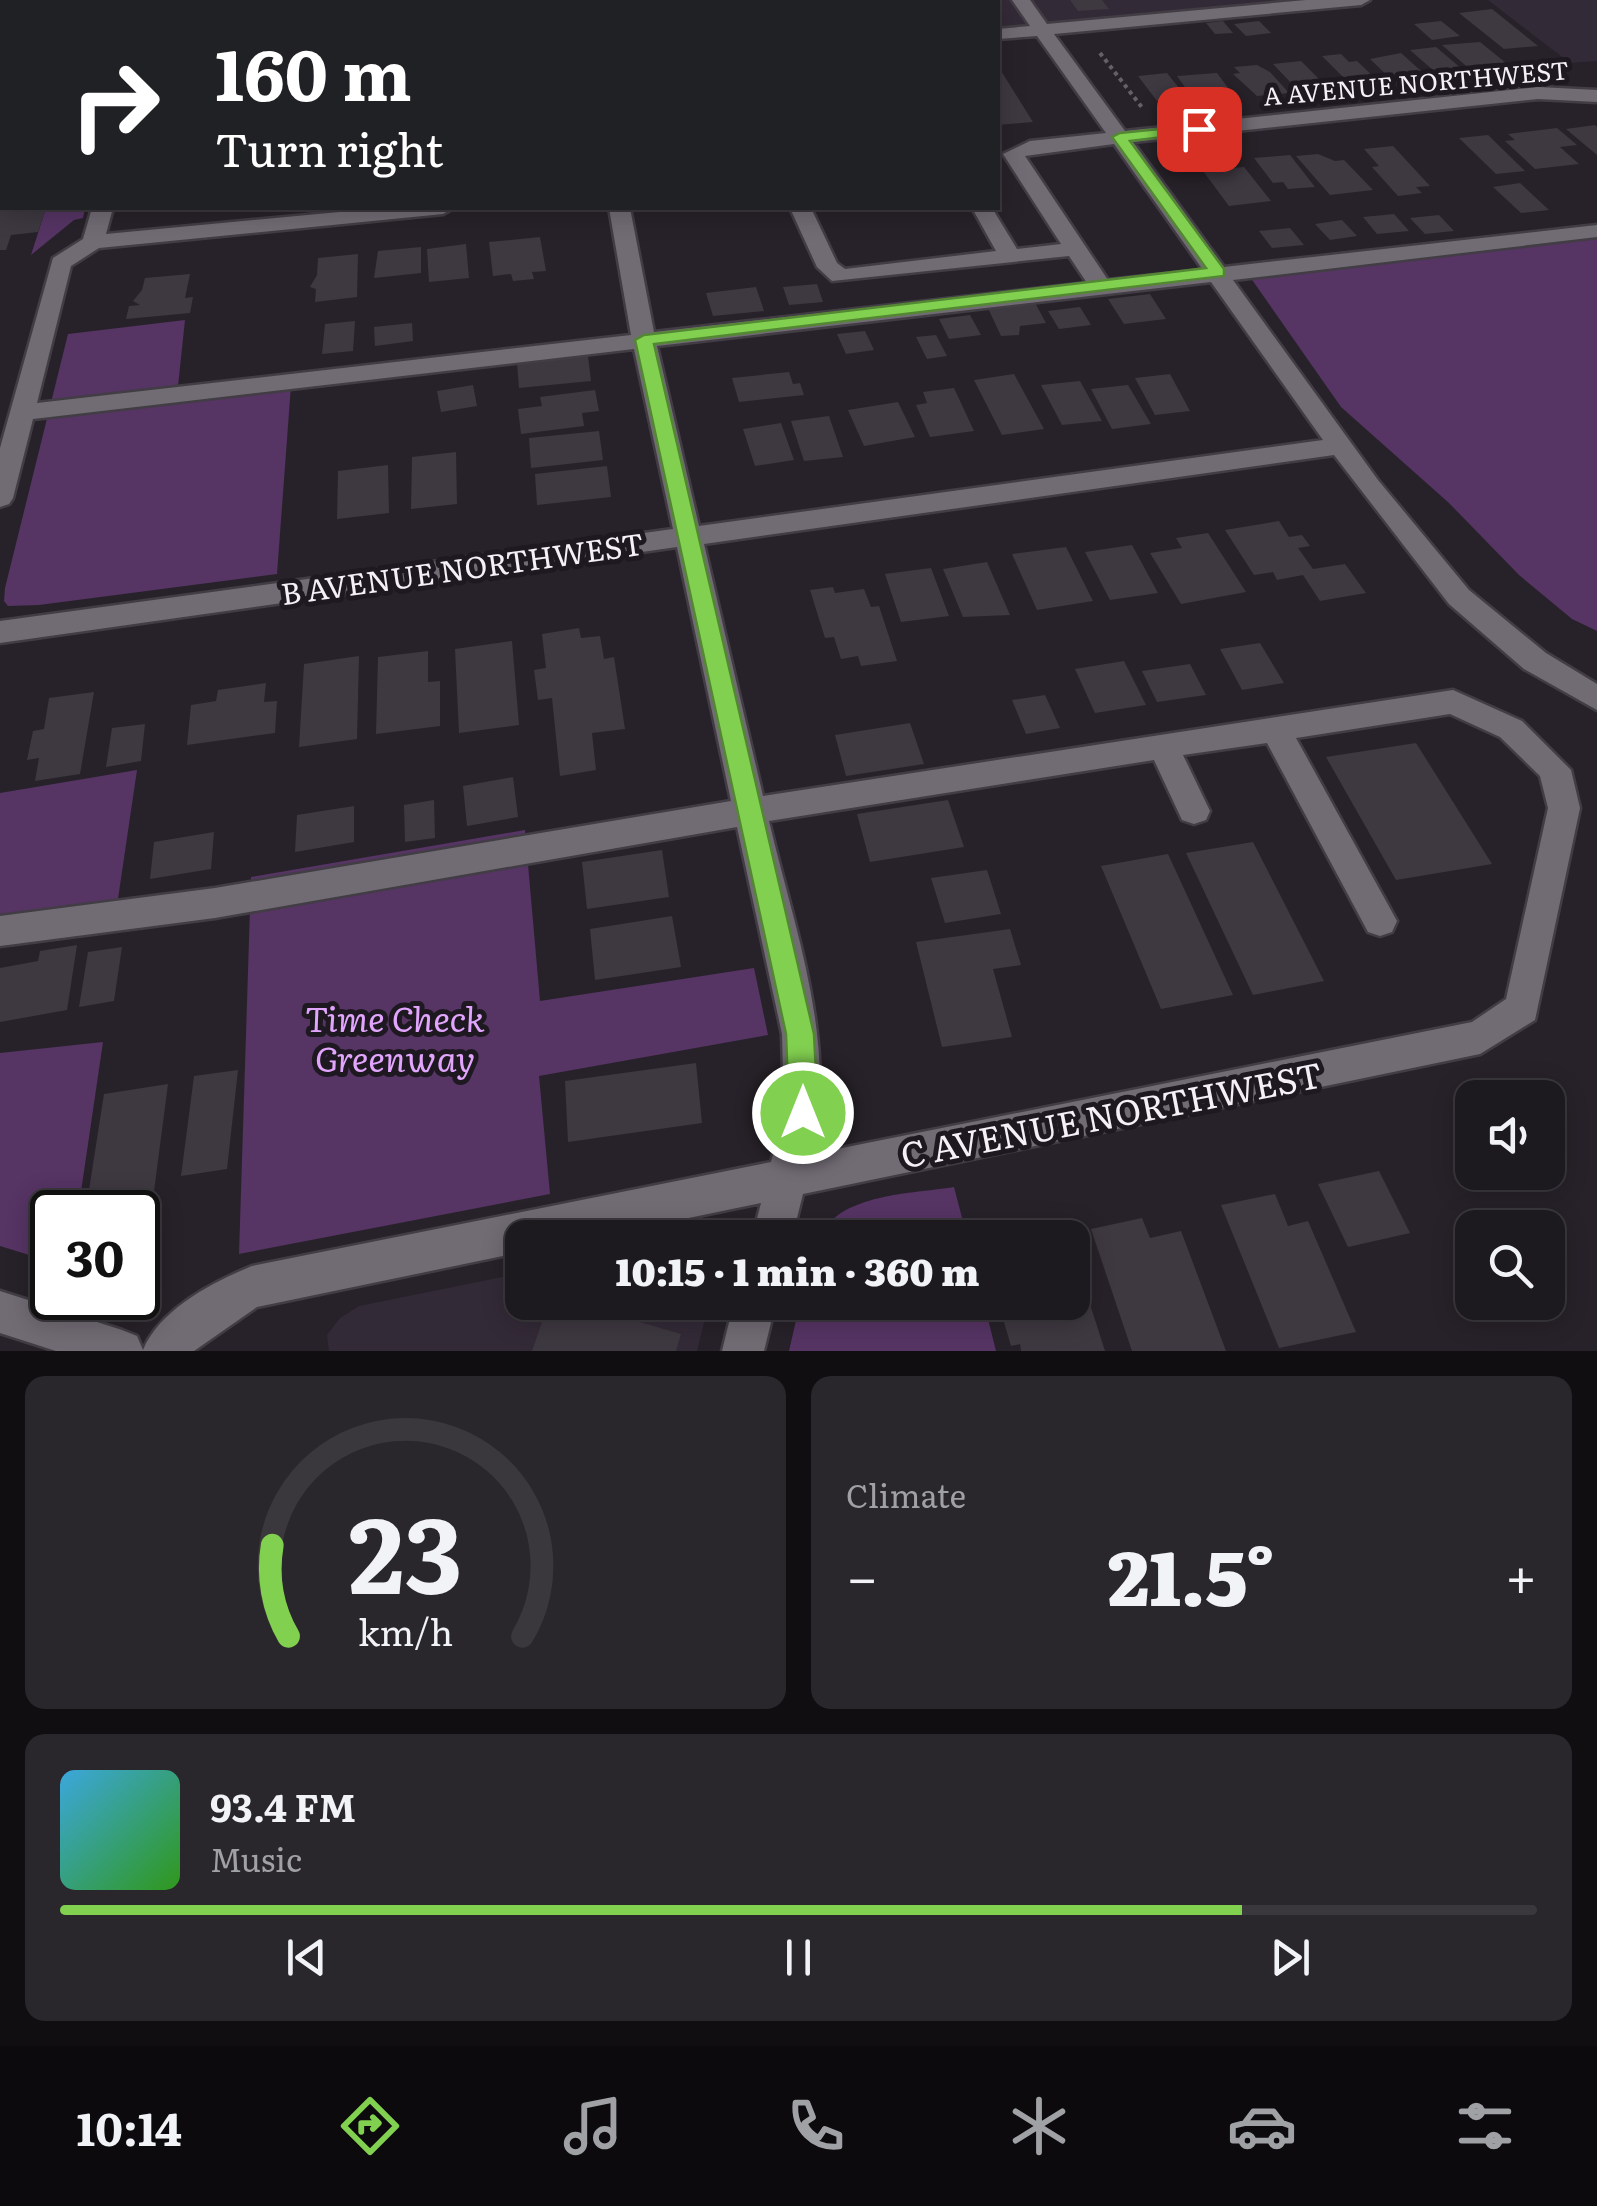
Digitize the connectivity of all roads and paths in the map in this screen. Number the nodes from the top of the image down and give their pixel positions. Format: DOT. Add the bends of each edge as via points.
graph roads {
  1 [pos="1020,0"];
  2 [pos="1361,0"];
  3 [pos="1080,26"];
  4 [pos="1043,30"];
  5 [pos="1000,34"];
  6 [pos="1597,96"];
  7 [pos="1145,111"];
  8 [pos="1120,137"];
  9 [pos="101,210"];
  10 [pos="423,210"];
  11 [pos="619,210"];
  12 [pos="802,210"];
  13 [pos="983,210"];
  14 [pos="1597,231"];
  15 [pos="93,242"];
  16 [pos="1076,249"];
  17 [pos="1010,256"];
  18 [pos="1218,272"];
  19 [pos="1100,286"];
  20 [pos="644,340"];
  21 [pos="23,412"];
  22 [pos="1340,446"];
  23 [pos="0,498"];
  24 [pos="690,535"];
  25 [pos="0,632"];
  26 [pos="1597,699"];
  27 [pos="1275,729"];
  28 [pos="1163,746"];
  29 [pos="750,811"];
  30 [pos="1194,811"];
  31 [pos="1380,921"];
  32 [pos="0,931"];
  33 [pos="788,1176"];
  34 [pos="777,1220"];
  35 [pos="0,1312"];
  36 [pos="750,1320"];
  37 [pos="122,1351"];
  38 [pos="164,1351"];
  39 [pos="742,1351"];
  1 -- 4 [label="street"];
  2 -- 3 [label="street"];
  3 -- 4 [label="street"];
  3 -- 7 [label="path"];
  4 -- 5 [label="street"];
  4 -- 8 [label="street"];
  6 -- 8 [label="street, A AVENUE NORTHWEST" via="1538,94"];
  8 -- 16 [label="street, A AVENUE NORTHWEST" via="1014,154"];
  8 -- 18 [label="street"];
  9 -- 15 [label="street"];
  10 -- 15 [label="street"];
  11 -- 20 [label="street"];
  12 -- 17 [label="street" via="828,268 840,276"];
  13 -- 17 [label="street"];
  14 -- 18 [label="street"];
  15 -- 21 [label="street" via="61,263"];
  16 -- 17 [label="street"];
  16 -- 19 [label="street"];
  18 -- 19 [label="street"];
  18 -- 22 [label="street"];
  19 -- 20 [label="street"];
  20 -- 21 [label="street"];
  20 -- 24 [label="street"];
  21 -- 23 [label="street"];
  22 -- 24 [label="street, B AVENUE NORTHWEST"];
  22 -- 26 [label="street" via="1458,597 1534,661"];
  24 -- 25 [label="street, B AVENUE NORTHWEST"];
  24 -- 29 [label="street"];
  27 -- 28 [label="street, C AVENUE NORTHWEST"];
  27 -- 31 [label="street"];
  27 -- 33 [label="street, C AVENUE NORTHWEST" via="1453,702 1510,729 1555,770 1564,808 1522,1008 1480,1038 1431,1050"];
  28 -- 29 [label="street, C AVENUE NORTHWEST"];
  28 -- 30 [label="street"];
  29 -- 32 [label="street, C AVENUE NORTHWEST" via="215,903"];
  29 -- 33 [label="street" via="804,1069 803,1113"];
  33 -- 34 [label="street"];
  33 -- 38 [label="street, C AVENUE NORTHWEST" via="252,1287 221,1302"];
  35 -- 37 [label="street"];
  36 -- 39 [label="street"];
}
